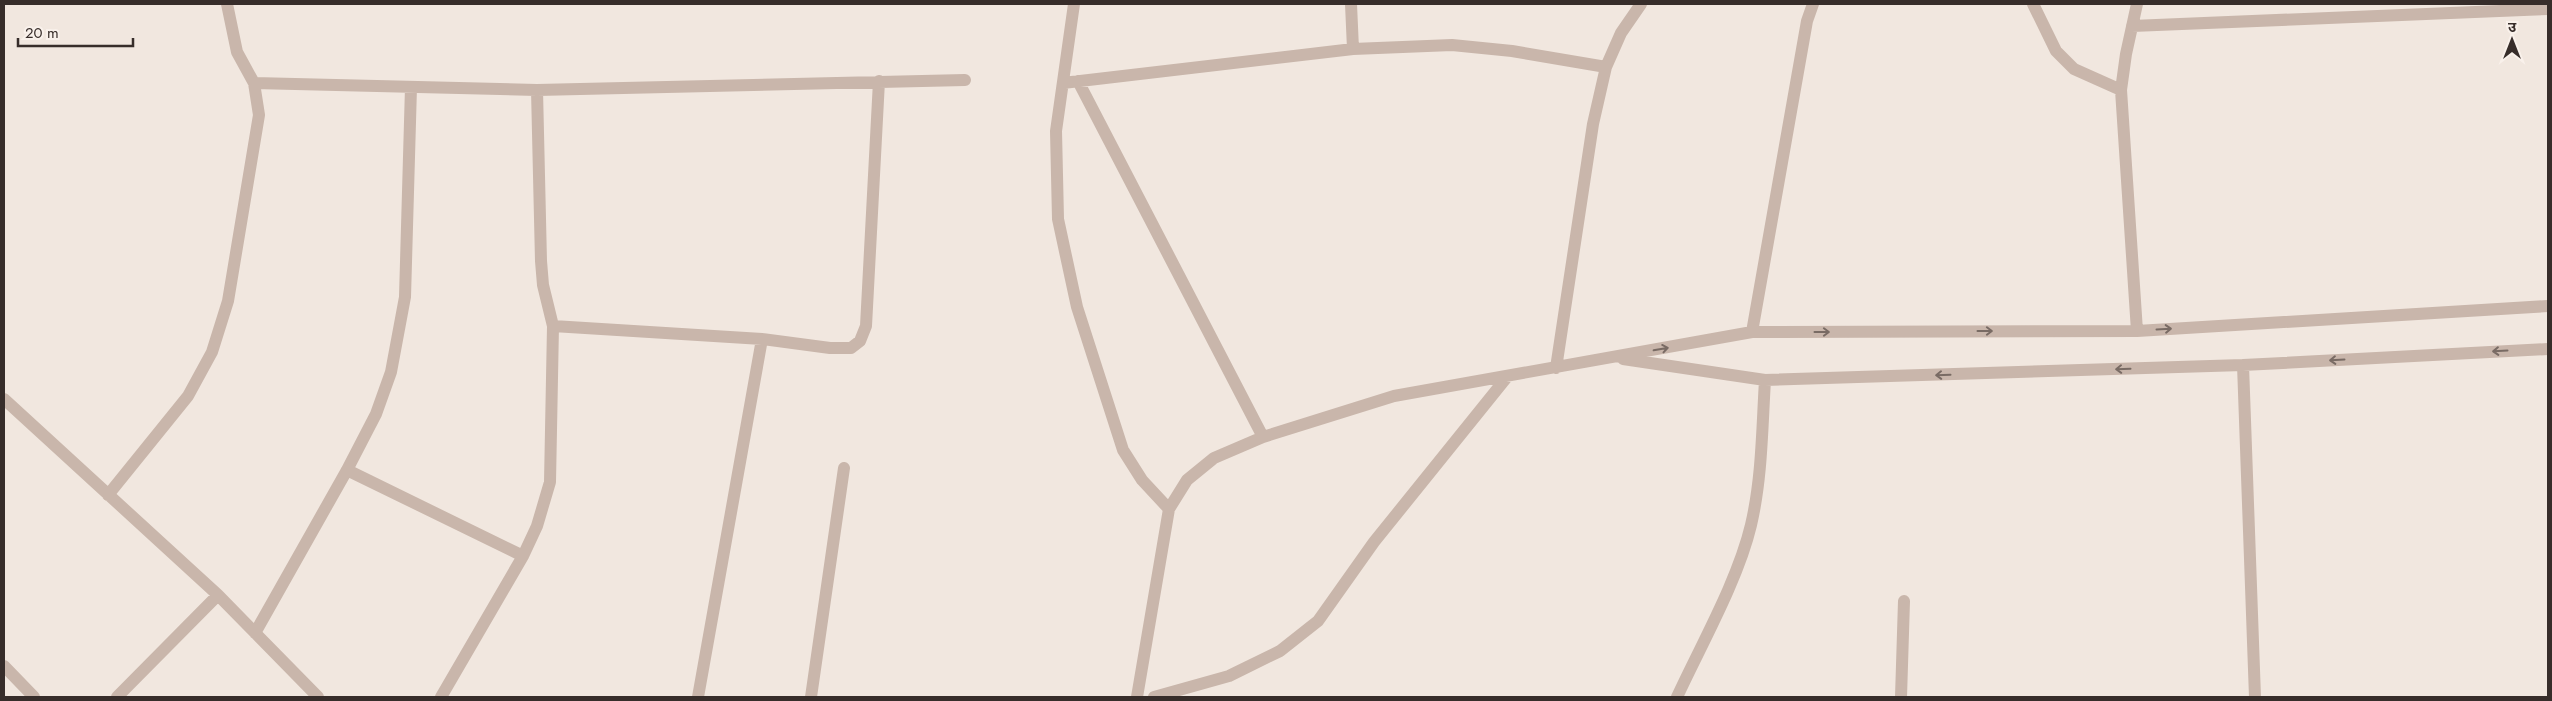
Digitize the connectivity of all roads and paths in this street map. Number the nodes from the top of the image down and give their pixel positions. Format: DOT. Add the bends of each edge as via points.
graph roads {
  1 [pos="228,4"];
  2 [pos="1074,4"];
  3 [pos="1351,4"];
  4 [pos="1641,4"];
  5 [pos="1813,4"];
  6 [pos="2033,4"];
  7 [pos="2137,4"];
  8 [pos="2548,9"];
  9 [pos="2132,26"];
  10 [pos="1353,49"];
  11 [pos="1606,67"];
  12 [pos="965,80"];
  13 [pos="1078,81"];
  14 [pos="879,82"];
  15 [pos="254,83"];
  16 [pos="1063,83"];
  17 [pos="410,87"];
  18 [pos="537,90"];
  19 [pos="2121,90"];
  20 [pos="2548,306"];
  21 [pos="553,326"];
  22 [pos="2137,330"];
  23 [pos="1752,332"];
  24 [pos="762,340"];
  25 [pos="2548,349"];
  26 [pos="1613,357"];
  27 [pos="2243,365"];
  28 [pos="1556,368"];
  29 [pos="1507,377"];
  30 [pos="1765,380"];
  31 [pos="4,399"];
  32 [pos="1263,437"];
  33 [pos="844,468"];
  34 [pos="347,470"];
  35 [pos="108,495"];
  36 [pos="1169,508"];
  37 [pos="523,556"];
  38 [pos="218,595"];
  39 [pos="1904,601"];
  40 [pos="255,633"];
  41 [pos="4,666"];
  42 [pos="34,697"];
  43 [pos="117,697"];
  44 [pos="318,697"];
  45 [pos="441,697"];
  46 [pos="698,697"];
  47 [pos="811,697"];
  48 [pos="1136,697"];
  49 [pos="1154,697"];
  50 [pos="1677,697"];
  51 [pos="1901,697"];
  52 [pos="2255,697"];
  1 -- 15 [label="street" via="237,52"];
  2 -- 16 [label="street"];
  3 -- 10 [label="street"];
  4 -- 11 [label="street" via="1621,33"];
  5 -- 23 [label="street" via="1807,21"];
  6 -- 19 [label="street" via="2056,51 2074,69"];
  7 -- 9 [label="street"];
  8 -- 9 [label="street"];
  9 -- 19 [label="street"];
  10 -- 11 [label="street" via="1452,45 1512,51"];
  10 -- 13 [label="street"];
  11 -- 28 [label="street" via="1593,124"];
  12 -- 14 [label="street"];
  13 -- 16 [label="street"];
  13 -- 32 [label="street"];
  14 -- 18 [label="street"];
  14 -- 24 [label="street" via="866,326 860,341 851,348 830,348"];
  15 -- 17 [label="street"];
  15 -- 35 [label="street" via="259,115 228,301 212,352 188,396"];
  16 -- 36 [label="street" via="1056,131 1058,219 1076,307 1123,450 1142,480"];
  17 -- 18 [label="street"];
  17 -- 34 [label="street" via="405,297 391,372 376,414"];
  18 -- 21 [label="street" via="541,261"];
  19 -- 22 [label="street"];
  22 -- 20 [label="street, one-way"];
  21 -- 24 [label="street"];
  21 -- 37 [label="street" via="550,482 537,526"];
  23 -- 22 [label="street, one-way"];
  26 -- 23 [label="street, one-way"];
  24 -- 46 [label="street"];
  25 -- 27 [label="street, one-way"];
  26 -- 28 [label="street"];
  26 -- 30 [label="street"];
  27 -- 30 [label="street, one-way"];
  27 -- 52 [label="street"];
  28 -- 29 [label="street"];
  29 -- 32 [label="street" via="1394,396"];
  29 -- 49 [label="street" via="1374,542 1318,620 1280,651 1229,676"];
  30 -- 50 [label="street" via="1758,487 1750,527 1736,571"];
  31 -- 35 [label="street"];
  32 -- 36 [label="street" via="1214,458 1187,480"];
  33 -- 47 [label="street"];
  34 -- 37 [label="street"];
  34 -- 40 [label="street"];
  35 -- 38 [label="street"];
  36 -- 48 [label="street"];
  37 -- 45 [label="street"];
  38 -- 40 [label="street"];
  38 -- 43 [label="street"];
  39 -- 51 [label="street"];
  40 -- 44 [label="street"];
  41 -- 42 [label="street"];
}
